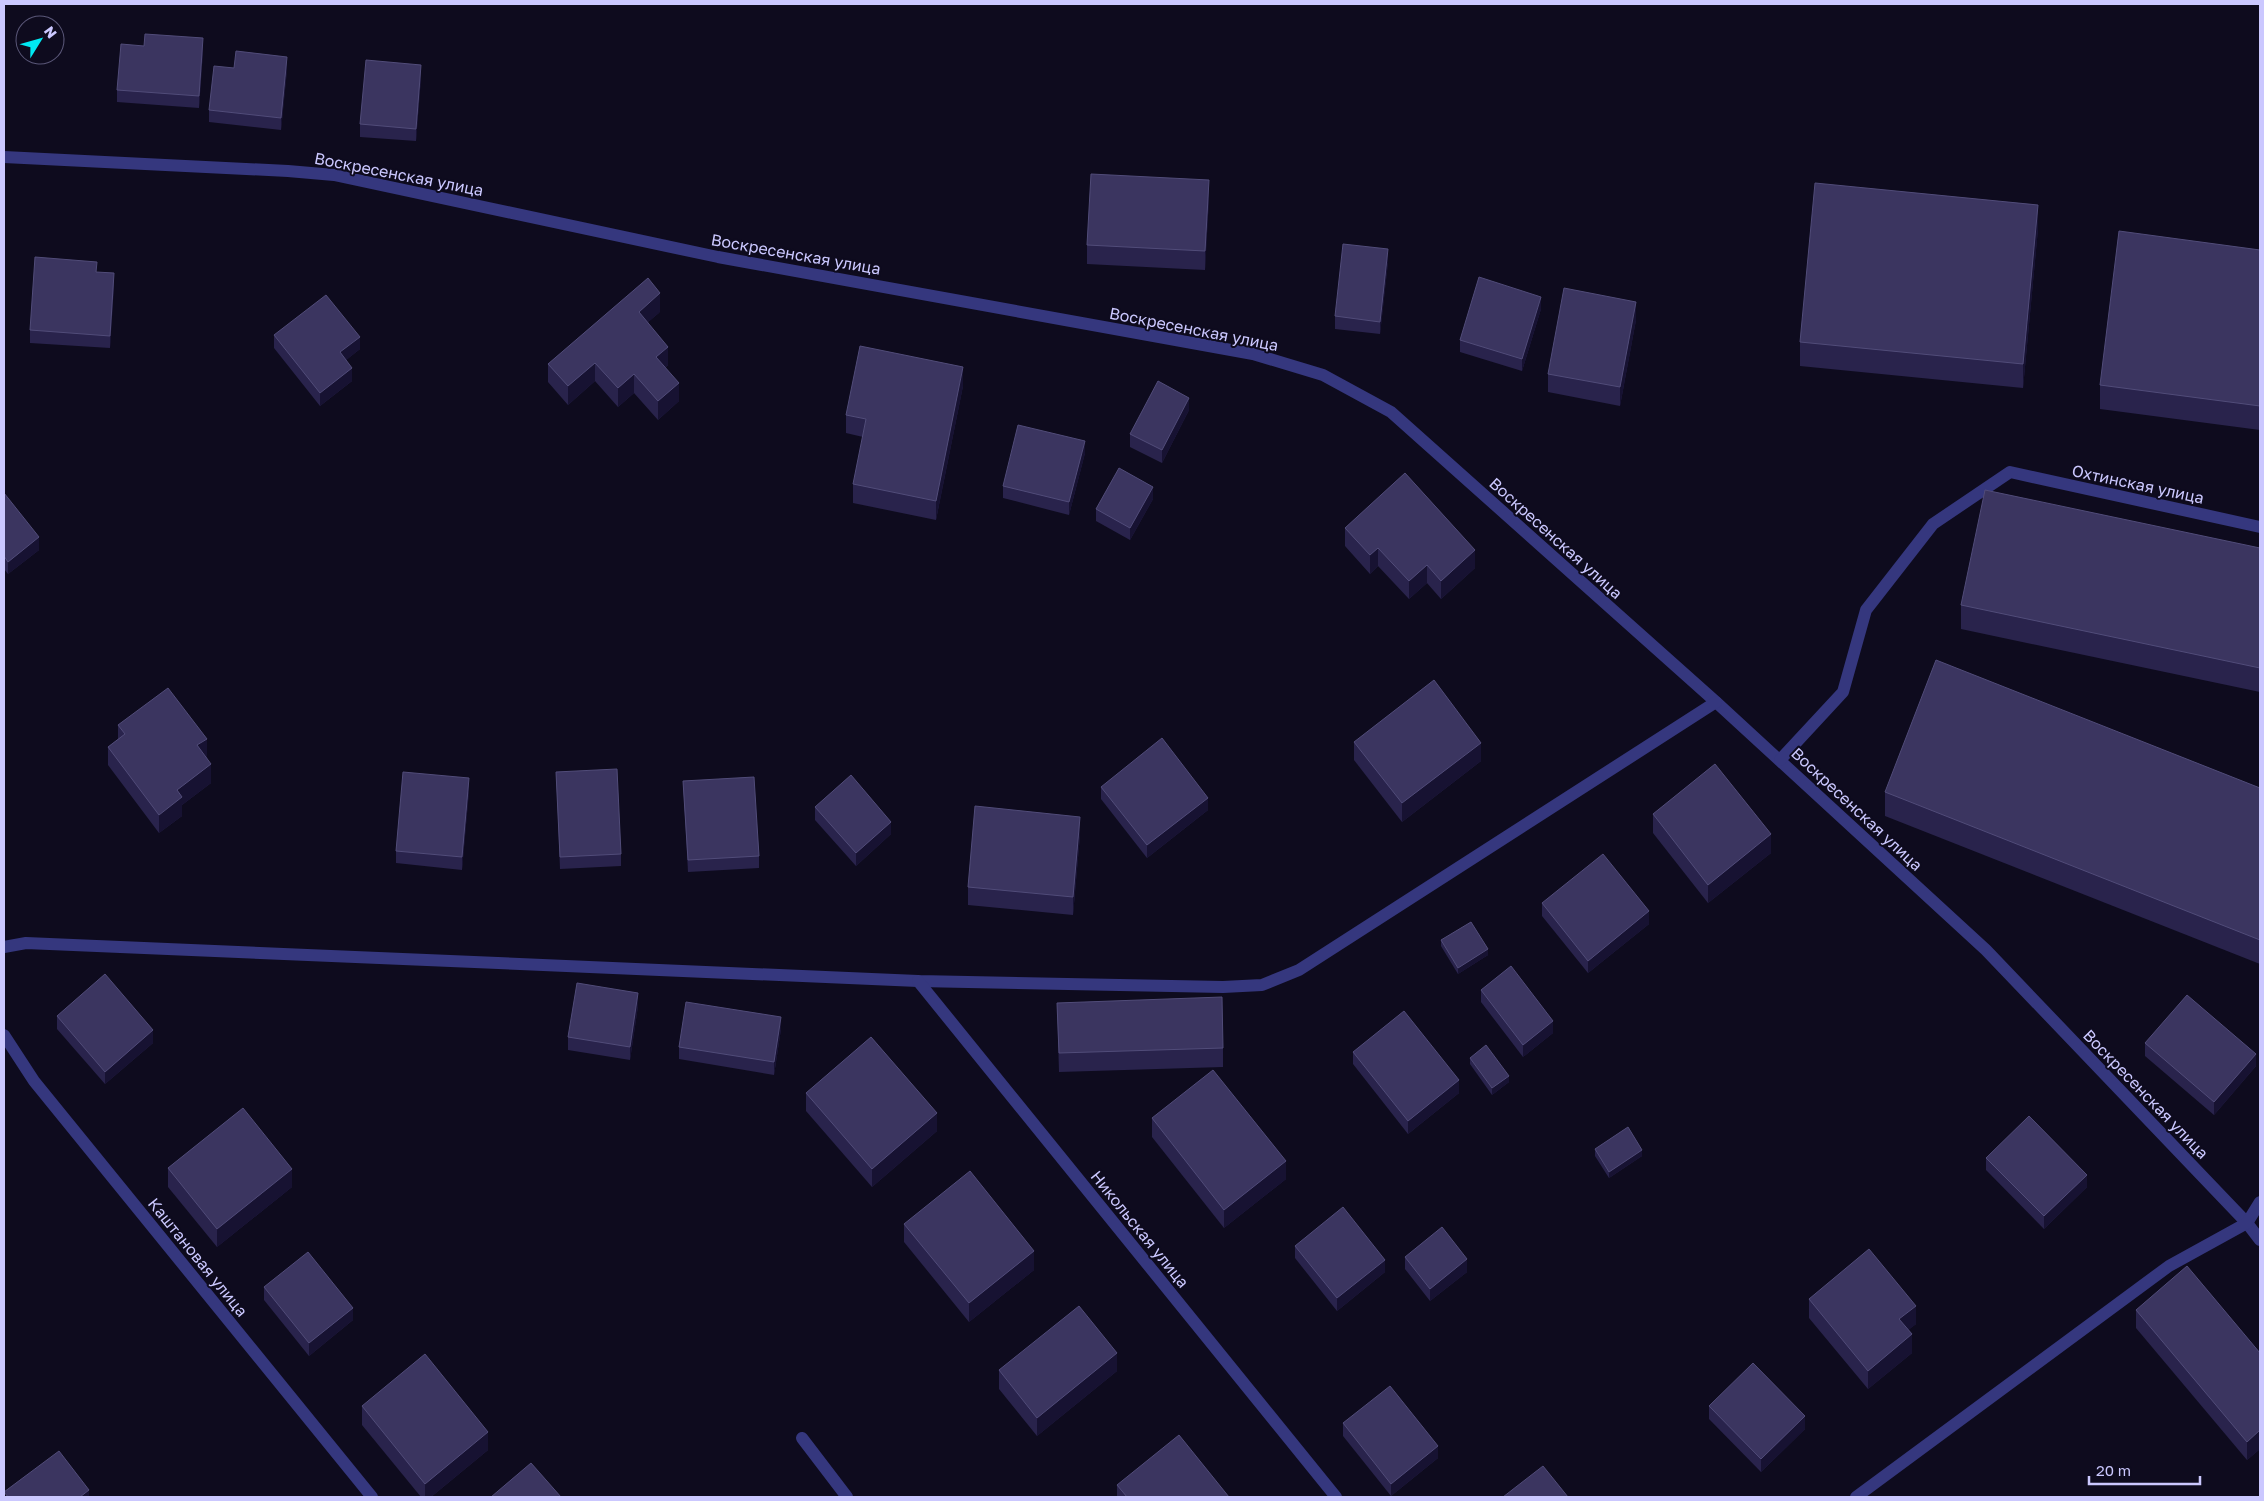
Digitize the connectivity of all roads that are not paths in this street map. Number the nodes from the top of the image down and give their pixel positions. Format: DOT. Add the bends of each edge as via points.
graph roads {
  1 [pos="4,157"];
  2 [pos="2260,527"];
  3 [pos="1716,702"];
  4 [pos="1780,760"];
  5 [pos="4,947"];
  6 [pos="918,980"];
  7 [pos="4,1035"];
  8 [pos="2260,1202"];
  9 [pos="2247,1224"];
  10 [pos="2260,1240"];
  11 [pos="802,1438"];
  12 [pos="372,1497"];
  13 [pos="847,1497"];
  14 [pos="1336,1497"];
  15 [pos="1856,1497"];
  1 -- 3 [label="street, Воскресенская улица" via="334,175 718,257 1253,354 1323,375 1391,412"];
  2 -- 4 [label="street, Охтинская улица" via="2010,472 1933,524 1866,610 1843,692"];
  3 -- 4 [label="street, Воскресенская улица"];
  3 -- 6 [label="street" via="1299,970 1262,985 1223,987"];
  4 -- 9 [label="street, Воскресенская улица" via="1986,950"];
  5 -- 6 [label="street" via="26,944"];
  6 -- 14 [label="street, Никольская улица"];
  7 -- 12 [label="street, Каштановая улица" via="34,1081"];
  8 -- 9 [label="street"];
  9 -- 10 [label="street, Воскресенская улица"];
  9 -- 15 [label="street" via="2169,1266"];
  11 -- 13 [label="street"];
}
